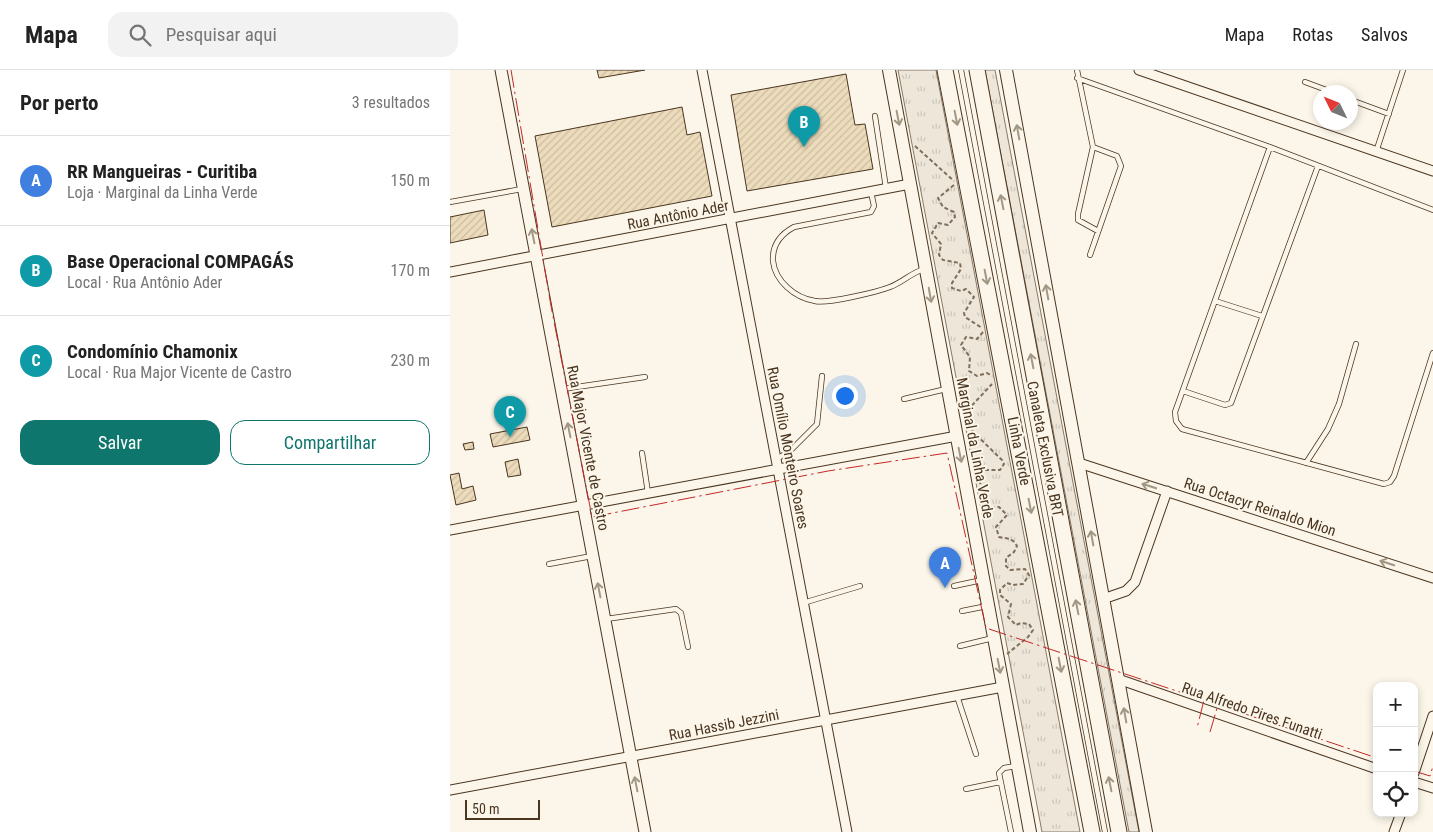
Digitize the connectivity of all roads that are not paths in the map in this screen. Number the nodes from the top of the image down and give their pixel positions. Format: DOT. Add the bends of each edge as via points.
graph roads {
  1 [pos="501,70"];
  2 [pos="702,70"];
  3 [pos="889,70"];
  4 [pos="945,70"];
  5 [pos="961,70"];
  6 [pos="977,70"];
  7 [pos="1006,70"];
  8 [pos="1077,70"];
  9 [pos="1139,70"];
  10 [pos="1403,70"];
  11 [pos="1077,78"];
  12 [pos="1305,82"];
  13 [pos="1313,85"];
  14 [pos="1358,103"];
  15 [pos="1389,114"];
  16 [pos="875,116"];
  17 [pos="1093,147"];
  18 [pos="1270,147"];
  19 [pos="1376,152"];
  20 [pos="1318,166"];
  21 [pos="1433,172"];
  22 [pos="910,184"];
  23 [pos="524,189"];
  24 [pos="887,189"];
  25 [pos="872,192"];
  26 [pos="450,202"];
  27 [pos="1433,210"];
  28 [pos="730,219"];
  29 [pos="1098,232"];
  30 [pos="536,255"];
  31 [pos="1090,255"];
  32 [pos="926,269"];
  33 [pos="450,272"];
  34 [pos="1215,301"];
  35 [pos="1262,316"];
  36 [pos="1356,344"];
  37 [pos="1433,353"];
  38 [pos="822,376"];
  39 [pos="645,377"];
  40 [pos="948,388"];
  41 [pos="562,389"];
  42 [pos="1183,390"];
  43 [pos="904,398"];
  44 [pos="957,436"];
  45 [pos="642,453"];
  46 [pos="1078,463"];
  47 [pos="1306,463"];
  48 [pos="777,465"];
  49 [pos="1167,491"];
  50 [pos="648,493"];
  51 [pos="583,505"];
  52 [pos="450,530"];
  53 [pos="593,556"];
  54 [pos="549,564"];
  55 [pos="1433,578"];
  56 [pos="983,580"];
  57 [pos="860,586"];
  58 [pos="954,586"];
  59 [pos="1103,599"];
  60 [pos="803,603"];
  61 [pos="988,606"];
  62 [pos="962,611"];
  63 [pos="605,619"];
  64 [pos="994,638"];
  65 [pos="960,646"];
  66 [pos="688,647"];
  67 [pos="1118,679"];
  68 [pos="1003,687"];
  69 [pos="957,696"];
  70 [pos="1433,716"];
  71 [pos="825,720"];
  72 [pos="976,754"];
  73 [pos="631,756"];
  74 [pos="1018,766"];
  75 [pos="1373,768"];
  76 [pos="1414,772"];
  77 [pos="1000,782"];
  78 [pos="1418,783"];
  79 [pos="1433,788"];
  80 [pos="966,789"];
  81 [pos="450,790"];
  82 [pos="1400,817"];
  83 [pos="645,832"];
  84 [pos="847,832"];
  85 [pos="1011,832"];
  86 [pos="1030,832"];
  87 [pos="1092,832"];
  88 [pos="1106,832"];
  89 [pos="1119,832"];
  90 [pos="1146,832"];
  91 [pos="1394,832"];
  1 -- 23 [label="street, Rua Major Vicente de Castro"];
  2 -- 28 [label="street, Rua Omílio Monteiro Soares"];
  3 -- 22 [label="main road, Marginal da Linha Verde, one-way"];
  4 -- 87 [label="highway, Linha Verde, one-way"];
  5 -- 88 [label="lane, Canaleta Exclusiva BRT"];
  89 -- 6 [label="highway, Linha Verde, one-way"];
  46 -- 7 [label="main road, one-way"];
  8 -- 11 [label="lane"];
  9 -- 19 [label="street"];
  10 -- 15 [label="lane"];
  11 -- 17 [label="lane"];
  11 -- 18 [label="lane"];
  12 -- 13 [label="lane"];
  14 -- 15 [label="lane"];
  15 -- 19 [label="lane"];
  16 -- 24 [label="lane"];
  17 -- 29 [label="lane" via="1078,220"];
  17 -- 29 [label="lane" via="1117,156 1121,166"];
  18 -- 20 [label="lane"];
  18 -- 34 [label="lane"];
  19 -- 21 [label="street"];
  20 -- 27 [label="lane"];
  20 -- 35 [label="lane"];
  22 -- 24 [label="street, Rua Antônio Ader"];
  22 -- 32 [label="main road, Marginal da Linha Verde"];
  23 -- 26 [label="lane"];
  30 -- 23 [label="street, Rua Major Vicente de Castro, one-way"];
  24 -- 25 [label="street, Rua Antônio Ader"];
  25 -- 28 [label="street, Rua Antônio Ader"];
  25 -- 32 [label="lane" via="874,206 871,212 786,231 777,241 773,260 778,277 792,291 814,301 825,302 890,287 910,274"];
  28 -- 30 [label="street, Rua Antônio Ader"];
  28 -- 48 [label="street, Rua Omílio Monteiro Soares"];
  29 -- 31 [label="lane"];
  30 -- 33 [label="street, Rua Antônio Ader"];
  30 -- 41 [label="street, Rua Major Vicente de Castro"];
  32 -- 40 [label="main road, Marginal da Linha Verde, one-way"];
  34 -- 35 [label="lane"];
  34 -- 42 [label="lane"];
  35 -- 42 [label="lane" via="1231,403 1226,405"];
  36 -- 47 [label="lane" via="1339,404 1328,429"];
  37 -- 47 [label="lane" via="1390,482 1384,484"];
  38 -- 48 [label="lane" via="817,424"];
  39 -- 41 [label="lane"];
  40 -- 43 [label="lane"];
  40 -- 44 [label="main road, Marginal da Linha Verde"];
  51 -- 41 [label="street, Rua Major Vicente de Castro, one-way"];
  42 -- 47 [label="lane" via="1175,412 1176,421 1182,429"];
  44 -- 48 [label="street"];
  44 -- 56 [label="main road, Marginal da Linha Verde, one-way"];
  45 -- 50 [label="lane"];
  49 -- 46 [label="street, Rua Octacyr Reinaldo Mion, one-way"];
  59 -- 46 [label="main road, one-way"];
  48 -- 50 [label="street"];
  48 -- 60 [label="street, Rua Omílio Monteiro Soares"];
  55 -- 49 [label="street, Rua Octacyr Reinaldo Mion, one-way"];
  49 -- 59 [label="street" via="1135,582 1126,591"];
  50 -- 51 [label="street"];
  51 -- 52 [label="street"];
  51 -- 53 [label="street, Rua Major Vicente de Castro"];
  53 -- 54 [label="lane"];
  63 -- 53 [label="street, Rua Major Vicente de Castro, one-way"];
  56 -- 58 [label="lane"];
  56 -- 61 [label="main road, Marginal da Linha Verde"];
  57 -- 60 [label="lane"];
  59 -- 67 [label="main road"];
  60 -- 71 [label="street, Rua Omílio Monteiro Soares"];
  61 -- 62 [label="lane"];
  61 -- 64 [label="main road, Marginal da Linha Verde"];
  63 -- 66 [label="lane" via="676,609 681,613"];
  63 -- 73 [label="street, Rua Major Vicente de Castro"];
  64 -- 65 [label="lane"];
  64 -- 68 [label="main road, Marginal da Linha Verde, one-way"];
  67 -- 75 [label="street, Rua Alfredo Pires Funatti"];
  90 -- 67 [label="main road, one-way"];
  68 -- 69 [label="street, Rua Hassib Jezzini"];
  68 -- 74 [label="main road, Marginal da Linha Verde"];
  69 -- 71 [label="street, Rua Hassib Jezzini"];
  69 -- 72 [label="lane"];
  70 -- 76 [label="street"];
  71 -- 73 [label="street, Rua Hassib Jezzini"];
  71 -- 84 [label="street, Rua Omílio Monteiro Soares"];
  73 -- 81 [label="street, Rua Hassib Jezzini"];
  83 -- 73 [label="street, Rua Major Vicente de Castro, one-way"];
  74 -- 77 [label="lane" via="1001,770"];
  74 -- 86 [label="main road, Marginal da Linha Verde"];
  77 -- 80 [label="lane"];
  77 -- 85 [label="lane"];
  78 -- 79 [label="street"];
  82 -- 91 [label="street"];
}
